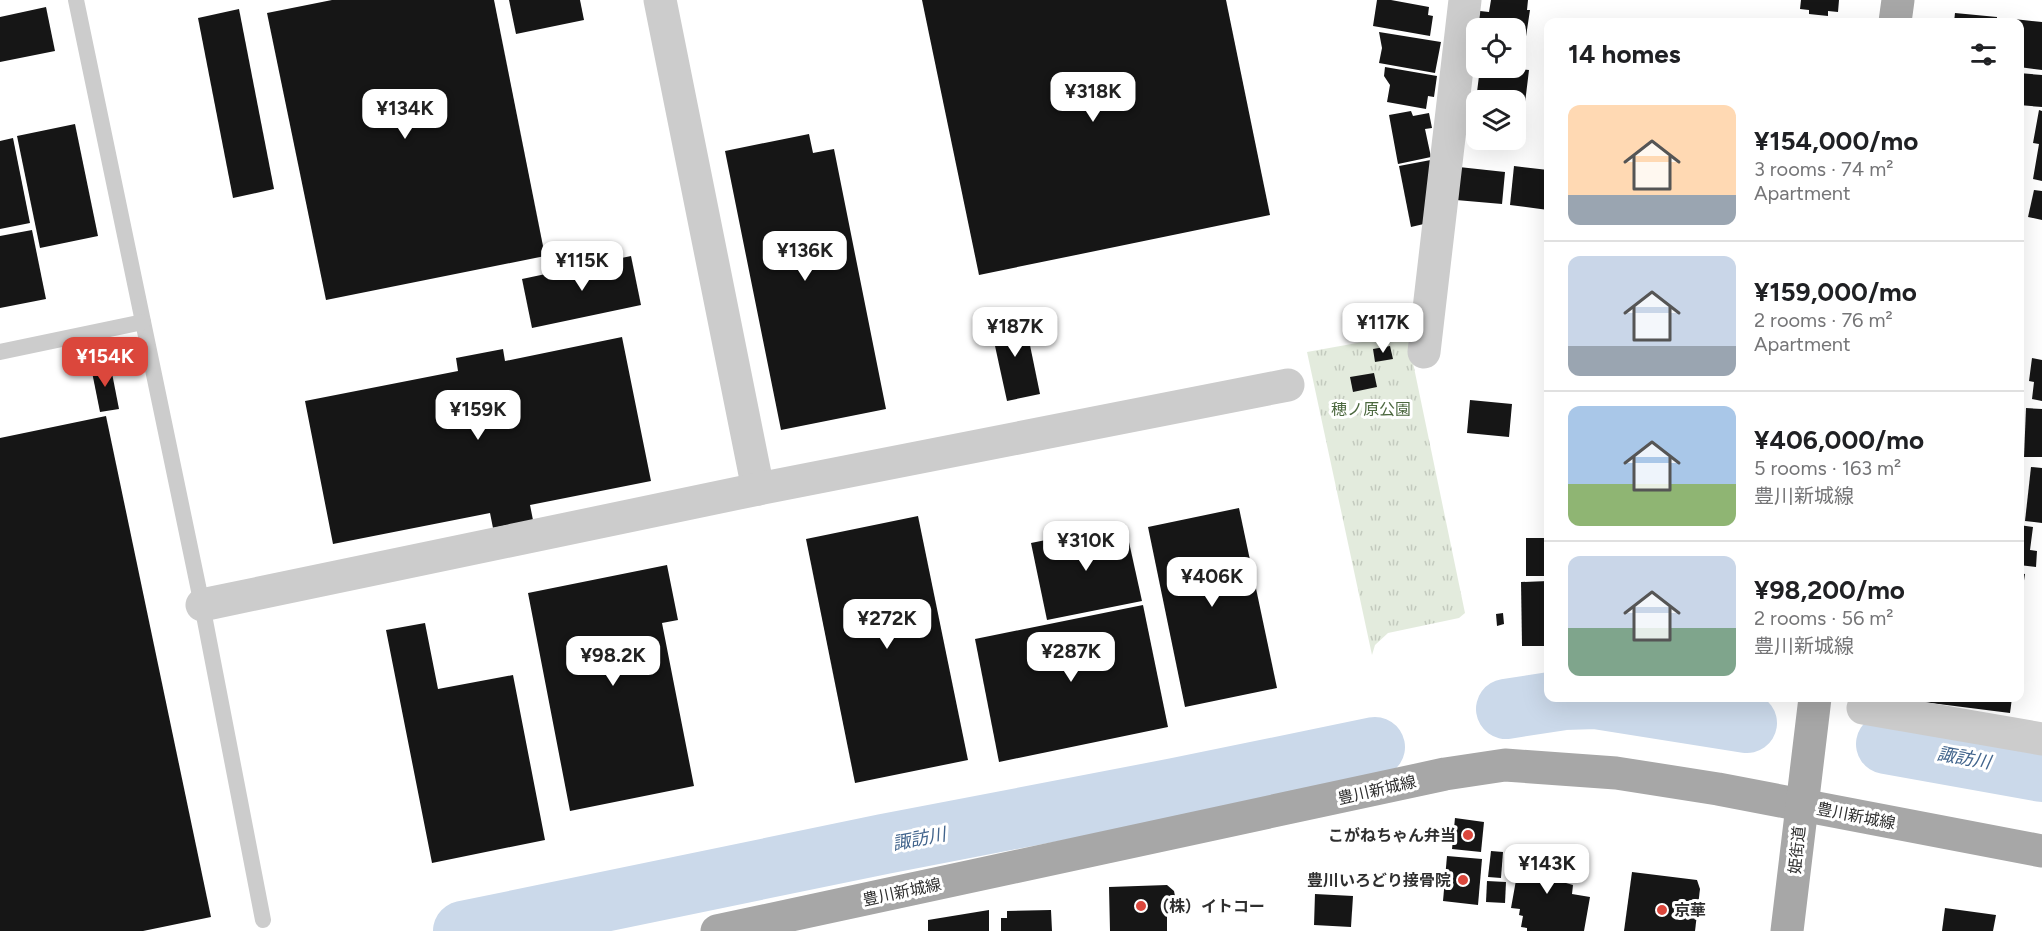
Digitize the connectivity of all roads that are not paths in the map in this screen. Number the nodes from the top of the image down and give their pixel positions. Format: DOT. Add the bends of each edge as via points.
graph roads {
  1 [pos="76,0"];
  2 [pos="660,0"];
  3 [pos="1465,0"];
  4 [pos="1898,0"];
  5 [pos="1896,18"];
  6 [pos="143,322"];
  7 [pos="0,352"];
  8 [pos="1424,352"];
  9 [pos="1288,385"];
  10 [pos="758,489"];
  11 [pos="202,605"];
  12 [pos="1815,702"];
  13 [pos="1863,708"];
  14 [pos="2042,739"];
  15 [pos="1802,805"];
  16 [pos="2042,851"];
  17 [pos="263,920"];
  18 [pos="757,927"];
  19 [pos="717,931"];
  20 [pos="1787,931"];
  1 -- 6 [label="lane"];
  2 -- 10 [label="street"];
  3 -- 8 [label="street"];
  4 -- 5 [label="main road"];
  6 -- 7 [label="lane"];
  6 -- 11 [label="lane"];
  9 -- 10 [label="street"];
  10 -- 11 [label="street"];
  11 -- 17 [label="lane"];
  12 -- 15 [label="main road, 姫街道"];
  13 -- 14 [label="street"];
  15 -- 16 [label="main road, 豊川新城線"];
  15 -- 18 [label="main road, 豊川新城線" via="1616,772 1505,765 1444,774"];
  15 -- 20 [label="main road, 姫街道"];
  18 -- 19 [label="main road, 豊川新城線"];
}
